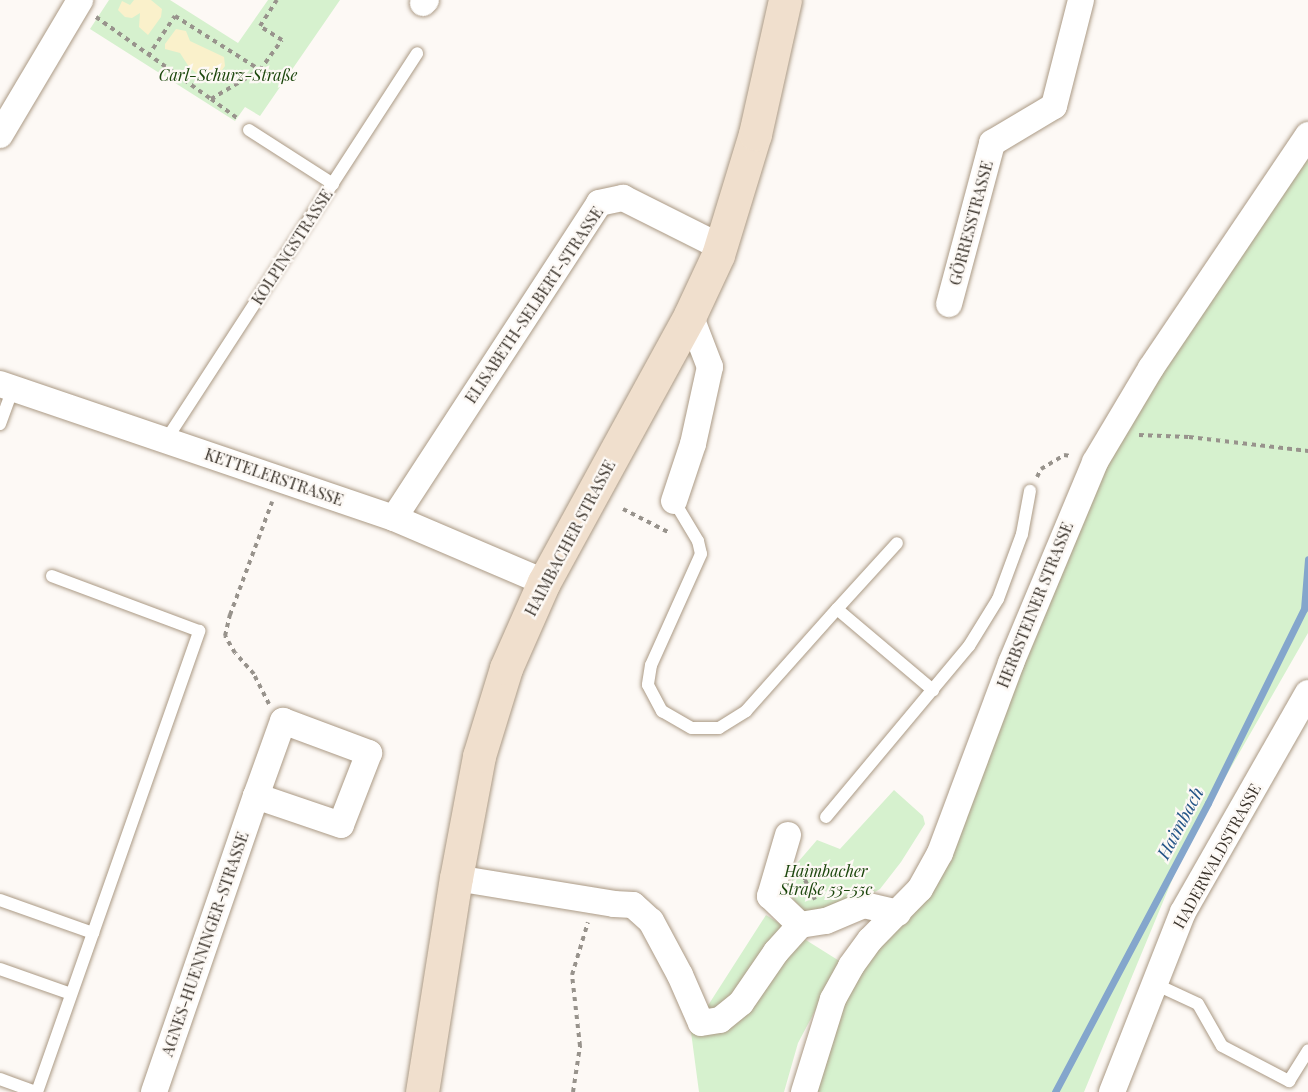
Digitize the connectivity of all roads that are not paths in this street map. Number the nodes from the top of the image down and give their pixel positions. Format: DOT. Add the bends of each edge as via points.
graph roads {
  1 [pos="786,0"];
  2 [pos="1081,0"];
  3 [pos="83,4"];
  4 [pos="417,53"];
  5 [pos="249,130"];
  6 [pos="0,135"];
  7 [pos="1308,135"];
  8 [pos="333,184"];
  9 [pos="721,247"];
  10 [pos="949,304"];
  11 [pos="690,315"];
  12 [pos="7,386"];
  13 [pos="0,424"];
  14 [pos="166,440"];
  15 [pos="1030,491"];
  16 [pos="674,501"];
  17 [pos="394,518"];
  18 [pos="897,543"];
  19 [pos="52,576"];
  20 [pos="543,582"];
  21 [pos="837,609"];
  22 [pos="933,690"];
  23 [pos="1308,693"];
  24 [pos="256,796"];
  25 [pos="826,817"];
  26 [pos="788,835"];
  27 [pos="456,878"];
  28 [pos="0,900"];
  29 [pos="898,913"];
  30 [pos="800,925"];
  31 [pos="93,933"];
  32 [pos="0,969"];
  33 [pos="1155,984"];
  34 [pos="71,994"];
  35 [pos="1308,1050"];
  36 [pos="0,1079"];
  37 [pos="36,1092"];
  38 [pos="154,1092"];
  39 [pos="422,1092"];
  40 [pos="804,1092"];
  41 [pos="1112,1092"];
  1 -- 9 [label="main road, HAIMBACHER STRASSE" via="755,134"];
  2 -- 10 [label="street, GÖRRESSTRASSE" via="1054,106 992,143"];
  3 -- 6 [label="street"];
  4 -- 8 [label="lane, KOLPINGSTRASSE"];
  5 -- 8 [label="lane"];
  7 -- 29 [label="street, HERBSTEINER STRASSE" via="1151,368 1095,462 1011,663 940,854 920,889"];
  8 -- 14 [label="lane, KOLPINGSTRASSE"];
  9 -- 11 [label="main road, HAIMBACHER STRASSE"];
  9 -- 17 [label="street, ELISABETH-SELBERT-STRASSE" via="623,198 599,202"];
  11 -- 16 [label="street" via="710,367 693,444"];
  11 -- 20 [label="main road, HAIMBACHER STRASSE"];
  12 -- 13 [label="lane"];
  12 -- 14 [label="street, KETTELERSTRASSE"];
  14 -- 17 [label="street, KETTELERSTRASSE"];
  15 -- 22 [label="lane" via="1022,534 998,599 969,646"];
  16 -- 21 [label="lane" via="702,554 651,665 648,685 662,711 692,728 719,728 746,711"];
  17 -- 20 [label="street, KETTELERSTRASSE"];
  18 -- 21 [label="lane"];
  19 -- 31 [label="lane" via="199,631"];
  20 -- 27 [label="main road, HAIMBACHER STRASSE" via="506,668 480,756"];
  21 -- 22 [label="lane"];
  22 -- 25 [label="lane"];
  23 -- 33 [label="street, HADERWALDSTRASSE" via="1183,912"];
  24 -- 24 [label="street, AGNES-HUENNINGER-STRASSE" via="283,721 369,753 341,825"];
  24 -- 38 [label="street, AGNES-HUENNINGER-STRASSE"];
  26 -- 30 [label="street" via="770,896"];
  27 -- 30 [label="street" via="633,905 651,921 701,1023 720,1020 741,1003"];
  27 -- 39 [label="main road, HAIMBACHER STRASSE"];
  28 -- 31 [label="lane"];
  29 -- 30 [label="street" via="864,905 826,921"];
  29 -- 40 [label="street, HERBSTEINER STRASSE" via="870,940 833,999"];
  31 -- 34 [label="lane"];
  32 -- 34 [label="lane"];
  33 -- 35 [label="lane" via="1198,1004 1222,1046 1289,1081"];
  33 -- 41 [label="street, HADERWALDSTRASSE"];
  34 -- 37 [label="lane"];
  36 -- 37 [label="lane"];
}
